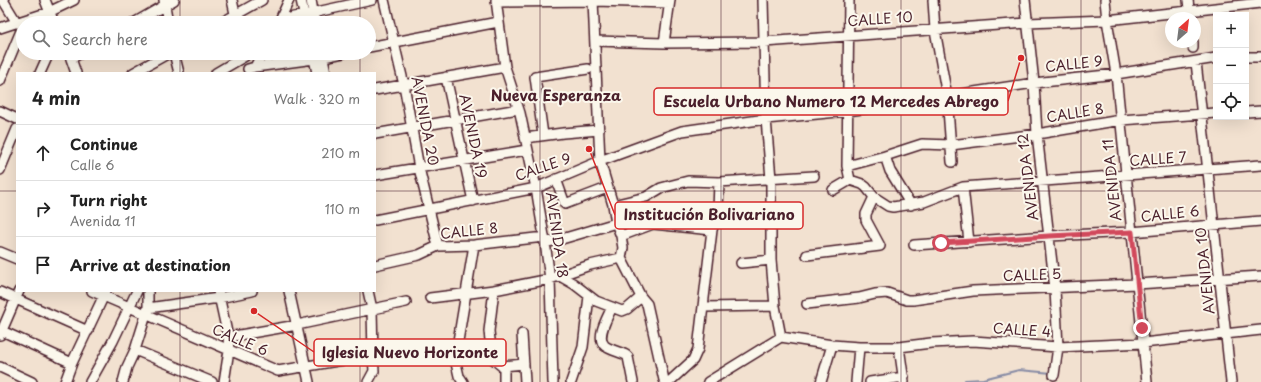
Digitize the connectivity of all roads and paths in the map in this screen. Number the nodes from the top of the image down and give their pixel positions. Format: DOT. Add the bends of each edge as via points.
graph roads {
  1 [pos="3,0"];
  2 [pos="45,0"];
  3 [pos="74,0"];
  4 [pos="174,0"];
  5 [pos="232,0"];
  6 [pos="262,0"];
  7 [pos="290,0"];
  8 [pos="301,0"];
  9 [pos="311,0"];
  10 [pos="372,0"];
  11 [pos="384,0"];
  12 [pos="594,0"];
  13 [pos="763,0"];
  14 [pos="848,0"];
  15 [pos="933,0"];
  16 [pos="1025,0"];
  17 [pos="1105,0"];
  18 [pos="1188,0"];
  19 [pos="496,1"];
  20 [pos="669,1"];
  21 [pos="164,2"];
  22 [pos="1261,4"];
  23 [pos="49,12"];
  24 [pos="1190,12"];
  25 [pos="1201,12"];
  26 [pos="16,16"];
  27 [pos="39,16"];
  28 [pos="51,16"];
  29 [pos="144,16"];
  30 [pos="167,16"];
  31 [pos="235,16"];
  32 [pos="240,16"];
  33 [pos="282,16"];
  34 [pos="308,16"];
  35 [pos="1165,16"];
  36 [pos="1107,20"];
  37 [pos="498,22"];
  38 [pos="1027,23"];
  39 [pos="16,24"];
  40 [pos="0,28"];
  41 [pos="935,30"];
  42 [pos="848,35"];
  43 [pos="16,39"];
  44 [pos="595,41"];
  45 [pos="394,42"];
  46 [pos="764,42"];
  47 [pos="664,43"];
  48 [pos="376,46"];
  49 [pos="1261,56"];
  50 [pos="1249,57"];
  51 [pos="1213,59"];
  52 [pos="46,60"];
  53 [pos="71,60"];
  54 [pos="157,60"];
  55 [pos="176,60"];
  56 [pos="236,60"];
  57 [pos="246,60"];
  58 [pos="257,60"];
  59 [pos="299,60"];
  60 [pos="318,60"];
  61 [pos="320,60"];
  62 [pos="1196,62"];
  63 [pos="505,66"];
  64 [pos="588,69"];
  65 [pos="250,70"];
  66 [pos="40,72"];
  67 [pos="76,72"];
  68 [pos="136,72"];
  69 [pos="179,72"];
  70 [pos="218,72"];
  71 [pos="317,72"];
  72 [pos="326,72"];
  73 [pos="1116,74"];
  74 [pos="446,77"];
  75 [pos="0,81"];
  76 [pos="1034,82"];
  77 [pos="404,85"];
  78 [pos="376,90"];
  79 [pos="947,96"];
  80 [pos="518,109"];
  81 [pos="0,111"];
  82 [pos="848,111"];
  83 [pos="1261,111"];
  84 [pos="1249,112"];
  85 [pos="1213,113"];
  86 [pos="1202,114"];
  87 [pos="16,119"];
  88 [pos="766,119"];
  89 [pos="455,120"];
  90 [pos="1120,120"];
  91 [pos="412,127"];
  92 [pos="599,130"];
  93 [pos="16,131"];
  94 [pos="376,134"];
  95 [pos="1037,134"];
  96 [pos="543,136"];
  97 [pos="525,138"];
  98 [pos="951,145"];
  99 [pos="527,150"];
  100 [pos="885,156"];
  101 [pos="464,160"];
  102 [pos="600,161"];
  103 [pos="952,162"];
  104 [pos="1261,165"];
  105 [pos="847,166"];
  106 [pos="419,168"];
  107 [pos="1207,169"];
  108 [pos="0,170"];
  109 [pos="376,175"];
  110 [pos="1126,175"];
  111 [pos="814,176"];
  112 [pos="556,179"];
  113 [pos="771,179"];
  114 [pos="664,180"];
  115 [pos="850,180"];
  116 [pos="719,182"];
  117 [pos="1043,182"];
  118 [pos="963,187"];
  119 [pos="536,188"];
  120 [pos="607,188"];
  121 [pos="833,190"];
  122 [pos="646,197"];
  123 [pos="874,197"];
  124 [pos="473,201"];
  125 [pos="613,205"];
  126 [pos="911,205"];
  127 [pos="428,209"];
  128 [pos="376,220"];
  129 [pos="1261,221"];
  130 [pos="616,223"];
  131 [pos="1214,224"];
  132 [pos="712,230"];
  133 [pos="1132,232"];
  134 [pos="621,236"];
  135 [pos="1049,236"];
  136 [pos="544,240"];
  137 [pos="969,242"];
  138 [pos="474,244"];
  139 [pos="914,245"];
  140 [pos="438,246"];
  141 [pos="0,252"];
  142 [pos="807,255"];
  143 [pos="621,258"];
  144 [pos="16,259"];
  145 [pos="771,260"];
  146 [pos="741,263"];
  147 [pos="376,265"];
  148 [pos="560,276"];
  149 [pos="1261,276"];
  150 [pos="1219,278"];
  151 [pos="550,279"];
  152 [pos="1138,284"];
  153 [pos="1055,289"];
  154 [pos="494,290"];
  155 [pos="0,292"];
  156 [pos="137,292"];
  157 [pos="148,292"];
  158 [pos="241,292"];
  159 [pos="289,292"];
  160 [pos="368,292"];
  161 [pos="105,294"];
  162 [pos="218,294"];
  163 [pos="467,294"];
  164 [pos="17,295"];
  165 [pos="589,296"];
  166 [pos="641,297"];
  167 [pos="430,298"];
  168 [pos="406,302"];
  169 [pos="807,304"];
  170 [pos="775,306"];
  171 [pos="612,307"];
  172 [pos="704,307"];
  173 [pos="129,308"];
  174 [pos="372,309"];
  175 [pos="147,311"];
  176 [pos="297,325"];
  177 [pos="1261,330"];
  178 [pos="88,331"];
  179 [pos="1,332"];
  180 [pos="1225,333"];
  181 [pos="522,334"];
  182 [pos="228,337"];
  183 [pos="781,337"];
  184 [pos="1143,343"];
  185 [pos="832,345"];
  186 [pos="859,347"];
  187 [pos="899,347"];
  188 [pos="1058,347"];
  189 [pos="135,350"];
  190 [pos="229,350"];
  191 [pos="372,355"];
  192 [pos="72,363"];
  193 [pos="524,364"];
  194 [pos="502,366"];
  195 [pos="306,367"];
  196 [pos="0,368"];
  197 [pos="1054,375"];
  198 [pos="904,379"];
  199 [pos="32,382"];
  200 [pos="65,382"];
  201 [pos="90,382"];
  202 [pos="123,382"];
  203 [pos="212,382"];
  204 [pos="224,382"];
  205 [pos="309,382"];
  206 [pos="368,382"];
  207 [pos="463,382"];
  208 [pos="504,382"];
  209 [pos="525,382"];
  210 [pos="553,382"];
  211 [pos="571,382"];
  212 [pos="633,382"];
  213 [pos="708,382"];
  214 [pos="821,382"];
  215 [pos="856,382"];
  216 [pos="870,382"];
  217 [pos="1147,382"];
  218 [pos="1231,382"];
  1 -- 26 [label="street"];
  2 -- 23 [label="street"];
  3 -- 23 [label="street"];
  4 -- 21 [label="street"];
  5 -- 31 [label="street"];
  6 -- 32 [label="street"];
  7 -- 33 [label="street"];
  8 -- 34 [label="street"];
  9 -- 34 [label="street"];
  10 -- 34 [label="street"];
  11 -- 45 [label="street, AVENIDA 20"];
  12 -- 19 [label="street"];
  12 -- 20 [label="street"];
  12 -- 44 [label="street"];
  13 -- 46 [label="street"];
  14 -- 42 [label="street"];
  15 -- 41 [label="street"];
  16 -- 38 [label="street, AVENIDA 12"];
  17 -- 36 [label="street, AVENIDA 11"];
  18 -- 24 [label="street"];
  19 -- 37 [label="street, AVENIDA 18"];
  20 -- 47 [label="street"];
  21 -- 29 [label="street"];
  21 -- 30 [label="street"];
  22 -- 25 [label="street, CALLE 10"];
  23 -- 27 [label="street"];
  23 -- 28 [label="street"];
  35 -- 36 [label="street, CALLE 10"];
  36 -- 38 [label="street, CALLE 10"];
  36 -- 73 [label="street, AVENIDA 11"];
  37 -- 45 [label="street"];
  37 -- 63 [label="street, AVENIDA 18"];
  38 -- 41 [label="street, CALLE 10"];
  38 -- 76 [label="street, AVENIDA 12"];
  39 -- 40 [label="street"];
  41 -- 42 [label="street, CALLE 10"];
  41 -- 79 [label="street"];
  42 -- 46 [label="street, CALLE 10"];
  42 -- 82 [label="street"];
  43 -- 75 [label="street"];
  44 -- 47 [label="street, CALLE 10"];
  44 -- 92 [label="street"];
  45 -- 48 [label="street"];
  45 -- 77 [label="street, AVENIDA 20"];
  46 -- 47 [label="street, CALLE 10"];
  46 -- 88 [label="street"];
  49 -- 50 [label="street"];
  51 -- 62 [label="street, CALLE 9"];
  52 -- 66 [label="street"];
  53 -- 67 [label="street"];
  54 -- 68 [label="street"];
  55 -- 69 [label="street"];
  56 -- 70 [label="street"];
  57 -- 65 [label="street"];
  58 -- 65 [label="street"];
  59 -- 65 [label="street"];
  60 -- 71 [label="street"];
  61 -- 72 [label="street"];
  62 -- 73 [label="street, CALLE 9"];
  62 -- 86 [label="street, AVENIDA 10"];
  63 -- 74 [label="street"];
  63 -- 80 [label="street, AVENIDA 18"];
  64 -- 96 [label="street" via="536,77"];
  73 -- 76 [label="street, CALLE 9"];
  73 -- 90 [label="street, AVENIDA 11"];
  74 -- 77 [label="street"];
  74 -- 89 [label="street, AVENIDA 19"];
  76 -- 79 [label="street, CALLE 9"];
  76 -- 95 [label="street, AVENIDA 12"];
  77 -- 78 [label="street"];
  77 -- 91 [label="street, AVENIDA 20"];
  79 -- 82 [label="street, CALLE 9"];
  79 -- 98 [label="street"];
  80 -- 89 [label="street"];
  80 -- 97 [label="street, AVENIDA 18"];
  81 -- 87 [label="street"];
  82 -- 88 [label="street, CALLE 9"];
  82 -- 105 [label="street"];
  83 -- 84 [label="street"];
  85 -- 86 [label="street, CALLE 8"];
  86 -- 90 [label="street, CALLE 8"];
  86 -- 107 [label="street, AVENIDA 10"];
  88 -- 102 [label="street, CALLE 9" via="682,131"];
  88 -- 113 [label="street"];
  89 -- 91 [label="street"];
  89 -- 101 [label="street, AVENIDA 19"];
  90 -- 95 [label="street, CALLE 8"];
  90 -- 110 [label="street, AVENIDA 11"];
  91 -- 94 [label="street"];
  91 -- 106 [label="street, AVENIDA 20"];
  92 -- 96 [label="street"];
  92 -- 102 [label="street"];
  93 -- 108 [label="street"];
  95 -- 98 [label="street, CALLE 8"];
  95 -- 117 [label="street, AVENIDA 12"];
  96 -- 97 [label="street"];
  97 -- 99 [label="street, AVENIDA 18"];
  98 -- 100 [label="street, CALLE 8" via="922,144"];
  98 -- 103 [label="street"];
  99 -- 101 [label="street"];
  99 -- 119 [label="street, AVENIDA 18"];
  100 -- 105 [label="street, CALLE 8"];
  100 -- 126 [label="street" via="890,171"];
  101 -- 106 [label="street"];
  101 -- 124 [label="street, AVENIDA 19"];
  102 -- 112 [label="street, CALLE 9"];
  102 -- 120 [label="street"];
  104 -- 107 [label="street, CALLE 7"];
  105 -- 115 [label="street"];
  106 -- 109 [label="street"];
  106 -- 127 [label="street, AVENIDA 20"];
  107 -- 110 [label="street, CALLE 7"];
  107 -- 131 [label="street, AVENIDA 10"];
  110 -- 117 [label="street, CALLE 7"];
  110 -- 133 [label="street, AVENIDA 11"];
  111 -- 113 [label="street"];
  112 -- 119 [label="street, CALLE 9"];
  112 -- 120 [label="street" via="565,204"];
  113 -- 116 [label="street"];
  113 -- 145 [label="street"];
  114 -- 122 [label="street"];
  115 -- 121 [label="street"];
  115 -- 123 [label="street" via="866,187"];
  116 -- 122 [label="street" via="688,181 661,188"];
  116 -- 132 [label="street" via="718,211"];
  117 -- 118 [label="street, CALLE 7"];
  117 -- 135 [label="street, AVENIDA 12"];
  118 -- 126 [label="street, CALLE 7"];
  118 -- 137 [label="street"];
  119 -- 124 [label="street, CALLE 9"];
  119 -- 136 [label="street, AVENIDA 18"];
  120 -- 125 [label="street"];
  122 -- 125 [label="street"];
  123 -- 126 [label="street, CALLE 7" via="888,206"];
  123 -- 142 [label="street" via="866,220 880,246"];
  124 -- 127 [label="street, CALLE 9"];
  125 -- 130 [label="street"];
  127 -- 128 [label="street, CALLE 9"];
  127 -- 140 [label="street, AVENIDA 20"];
  129 -- 131 [label="street, CALLE 6"];
  130 -- 134 [label="street"];
  130 -- 136 [label="street, CALLE 8" via="554,241"];
  131 -- 133 [label="street, CALLE 6"];
  131 -- 150 [label="street, AVENIDA 10"];
  132 -- 134 [label="street" via="653,224"];
  132 -- 172 [label="street"];
  133 -- 135 [label="street, CALLE 6"];
  133 -- 152 [label="street, AVENIDA 11"];
  134 -- 143 [label="street"];
  135 -- 137 [label="street, CALLE 6"];
  135 -- 153 [label="street, AVENIDA 12"];
  136 -- 138 [label="street, CALLE 8"];
  136 -- 151 [label="street, AVENIDA 18"];
  137 -- 139 [label="street, CALLE 6"];
  138 -- 140 [label="street, CALLE 8"];
  138 -- 163 [label="street"];
  140 -- 147 [label="street, CALLE 8" via="420,255"];
  141 -- 144 [label="street"];
  143 -- 148 [label="street" via="590,265"];
  143 -- 166 [label="street"];
  145 -- 146 [label="street"];
  145 -- 170 [label="street"];
  148 -- 151 [label="street"];
  148 -- 165 [label="street"];
  149 -- 150 [label="street, CALLE 5"];
  150 -- 152 [label="street, CALLE 5"];
  150 -- 180 [label="street, AVENIDA 10"];
  151 -- 154 [label="street"];
  151 -- 210 [label="street, AVENIDA 18"];
  152 -- 153 [label="street, CALLE 5"];
  152 -- 184 [label="street, AVENIDA 11"];
  153 -- 169 [label="street, CALLE 5" via="973,291 913,300 888,293"];
  153 -- 188 [label="street, AVENIDA 12"];
  154 -- 163 [label="street"];
  154 -- 194 [label="street" via="489,331 492,358"];
  155 -- 164 [label="street"];
  156 -- 173 [label="street"];
  157 -- 175 [label="street"];
  158 -- 162 [label="street"];
  159 -- 176 [label="street"];
  160 -- 174 [label="street"];
  161 -- 173 [label="street, CALLE 6"];
  161 -- 178 [label="street"];
  162 -- 175 [label="street"];
  162 -- 182 [label="street"];
  163 -- 167 [label="street"];
  163 -- 207 [label="street" via="455,359"];
  164 -- 178 [label="street"];
  164 -- 179 [label="street"];
  165 -- 171 [label="street"];
  165 -- 211 [label="street" via="583,347"];
  166 -- 171 [label="street" via="622,311"];
  166 -- 172 [label="street" via="648,304 664,380 667,382 693,360 698,349"];
  168 -- 174 [label="street"];
  170 -- 172 [label="street"];
  170 -- 183 [label="street"];
  171 -- 212 [label="street" via="601,335 602,341 606,346 628,357"];
  173 -- 175 [label="street, CALLE 6"];
  173 -- 201 [label="street"];
  174 -- 176 [label="street"];
  174 -- 191 [label="street"];
  175 -- 189 [label="street"];
  175 -- 190 [label="street, CALLE 6"];
  176 -- 182 [label="street"];
  176 -- 195 [label="street"];
  177 -- 180 [label="street, CALLE 4"];
  178 -- 192 [label="street"];
  179 -- 192 [label="street"];
  180 -- 184 [label="street, CALLE 4"];
  180 -- 218 [label="street, AVENIDA 10"];
  181 -- 193 [label="street"];
  182 -- 190 [label="street"];
  183 -- 185 [label="street, CALLE 4"];
  183 -- 213 [label="street"];
  184 -- 188 [label="street, CALLE 4"];
  184 -- 217 [label="street, AVENIDA 11"];
  185 -- 186 [label="street, CALLE 4"];
  185 -- 214 [label="street"];
  186 -- 187 [label="street, CALLE 4"];
  186 -- 215 [label="street"];
  187 -- 188 [label="street, CALLE 4" via="973,341"];
  187 -- 198 [label="street"];
  188 -- 197 [label="street, AVENIDA 12"];
  189 -- 202 [label="street"];
  189 -- 203 [label="street"];
  190 -- 195 [label="street, CALLE 6" via="278,371"];
  190 -- 204 [label="street"];
  191 -- 195 [label="street, CALLE 6"];
  191 -- 206 [label="street" via="374,371"];
  192 -- 200 [label="street"];
  193 -- 194 [label="street"];
  193 -- 209 [label="street"];
  194 -- 208 [label="street"];
  195 -- 205 [label="street"];
  196 -- 199 [label="street"];
  198 -- 216 [label="street"];
}
